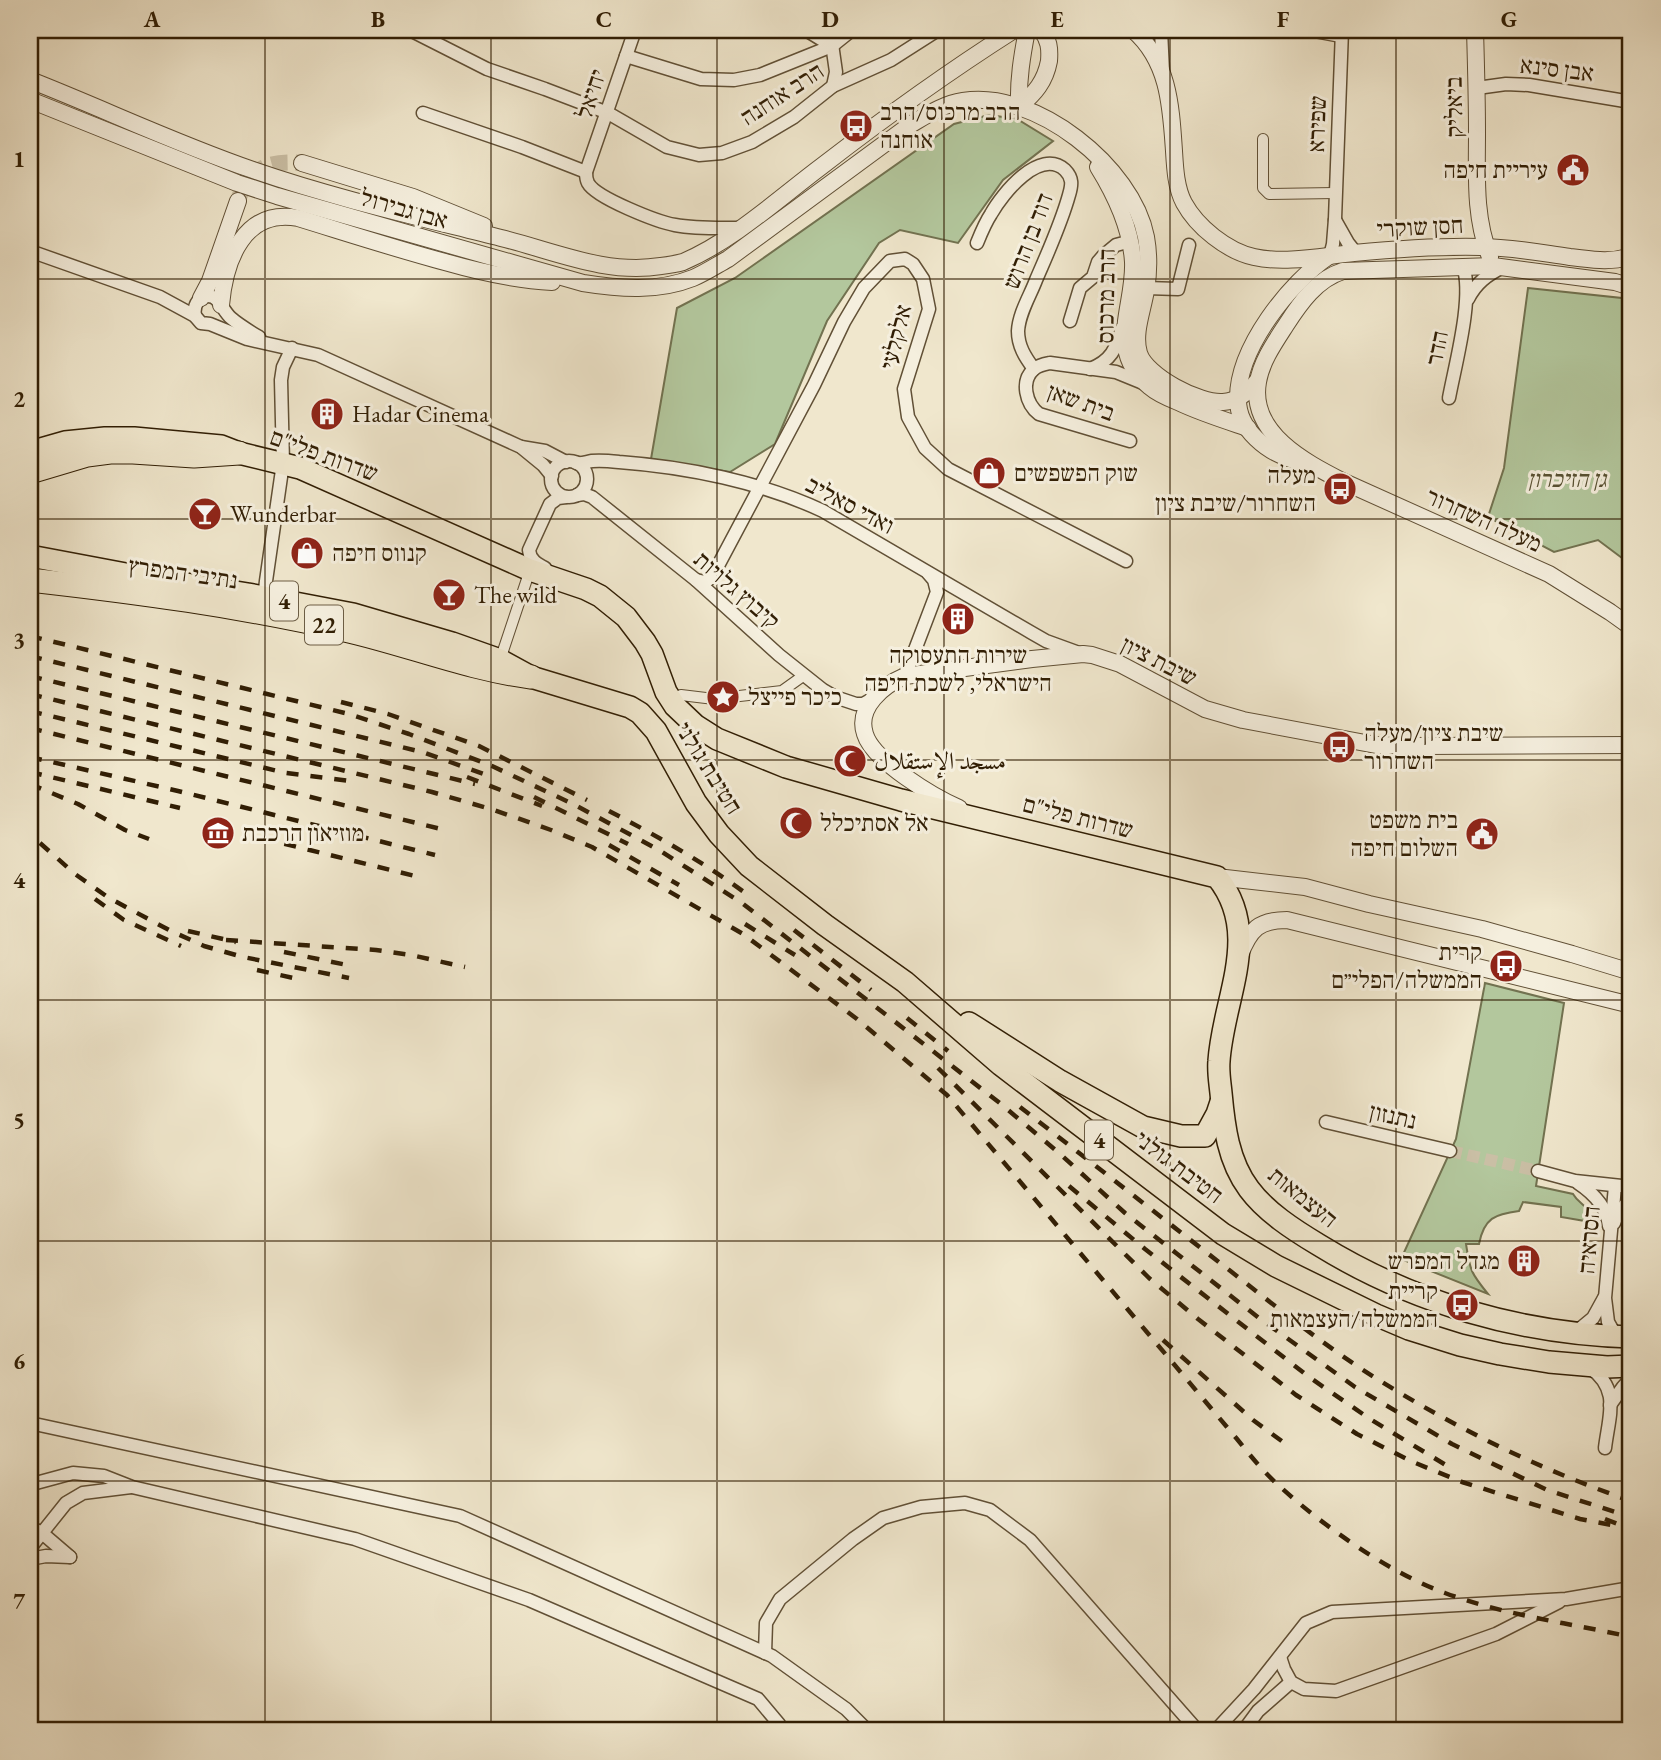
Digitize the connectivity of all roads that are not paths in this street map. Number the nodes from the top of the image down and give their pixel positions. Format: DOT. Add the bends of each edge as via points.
graph roads {
  1 [pos="410,30"];
  2 [pos="635,30"];
  3 [pos="806,30"];
  4 [pos="830,30"];
  5 [pos="852,30"];
  6 [pos="938,30"];
  7 [pos="1014,30"];
  8 [pos="1027,30"];
  9 [pos="1041,30"];
  10 [pos="1133,30"];
  11 [pos="1161,30"];
  12 [pos="1308,30"];
  13 [pos="1475,30"];
  14 [pos="1341,33"];
  15 [pos="832,46"];
  16 [pos="626,56"];
  17 [pos="1163,72"];
  18 [pos="30,80"];
  19 [pos="832,86"];
  20 [pos="1477,88"];
  21 [pos="30,100"];
  22 [pos="1631,102"];
  23 [pos="1019,107"];
  24 [pos="423,113"];
  25 [pos="608,113"];
  26 [pos="1263,139"];
  27 [pos="1084,144"];
  28 [pos="302,163"];
  29 [pos="586,172"];
  30 [pos="1335,193"];
  31 [pos="238,201"];
  32 [pos="1478,208"];
  33 [pos="1335,219"];
  34 [pos="741,228"];
  35 [pos="1131,241"];
  36 [pos="977,243"];
  37 [pos="1189,245"];
  38 [pos="535,247"];
  39 [pos="1458,247"];
  40 [pos="1486,247"];
  41 [pos="30,251"];
  42 [pos="1356,253"];
  43 [pos="1330,256"];
  44 [pos="1630,256"];
  45 [pos="1464,266"];
  46 [pos="1498,267"];
  47 [pos="583,283"];
  48 [pos="1631,287"];
  49 [pos="1146,288"];
  50 [pos="160,297"];
  51 [pos="200,299"];
  52 [pos="1466,306"];
  53 [pos="222,307"];
  54 [pos="195,316"];
  55 [pos="1126,317"];
  56 [pos="1070,321"];
  57 [pos="210,324"];
  58 [pos="271,344"];
  59 [pos="292,348"];
  60 [pos="1034,369"];
  61 [pos="1089,369"];
  62 [pos="1258,380"];
  63 [pos="1151,388"];
  64 [pos="1238,398"];
  65 [pos="1449,398"];
  66 [pos="1248,428"];
  67 [pos="1130,441"];
  68 [pos="521,447"];
  69 [pos="30,452"];
  70 [pos="239,453"];
  71 [pos="283,463"];
  72 [pos="571,463"];
  73 [pos="772,464"];
  74 [pos="1311,466"];
  75 [pos="40,468"];
  76 [pos="552,476"];
  77 [pos="736,481"];
  78 [pos="760,487"];
  79 [pos="571,496"];
  80 [pos="30,556"];
  81 [pos="1126,561"];
  82 [pos="533,566"];
  83 [pos="927,572"];
  84 [pos="30,580"];
  85 [pos="696,580"];
  86 [pos="269,599"];
  87 [pos="1631,627"];
  88 [pos="1083,654"];
  89 [pos="500,660"];
  90 [pos="803,676"];
  91 [pos="905,676"];
  92 [pos="531,677"];
  93 [pos="681,695"];
  94 [pos="874,698"];
  95 [pos="1631,745"];
  96 [pos="998,825"];
  97 [pos="1217,877"];
  98 [pos="1239,957"];
  99 [pos="1631,972"];
  100 [pos="905,982"];
  101 [pos="1631,1005"];
  102 [pos="1222,1100"];
  103 [pos="1326,1122"];
  104 [pos="1450,1152"];
  105 [pos="1538,1171"];
  106 [pos="1576,1181"];
  107 [pos="1625,1183"];
  108 [pos="1631,1198"];
  109 [pos="1610,1240"];
  110 [pos="1605,1298"];
  111 [pos="1574,1333"];
  112 [pos="1625,1337"];
  113 [pos="1585,1365"];
  114 [pos="1631,1366"];
  115 [pos="1631,1378"];
  116 [pos="1610,1405"];
  117 [pos="30,1423"];
  118 [pos="1605,1448"];
  119 [pos="132,1486"];
  120 [pos="30,1487"];
  121 [pos="30,1527"];
  122 [pos="42,1533"];
  123 [pos="30,1548"];
  124 [pos="30,1559"];
  125 [pos="1631,1588"];
  126 [pos="1566,1599"];
  127 [pos="765,1653"];
  128 [pos="1280,1657"];
  129 [pos="1291,1682"];
  130 [pos="30,1723"];
  131 [pos="38,1730"];
  132 [pos="782,1730"];
  133 [pos="867,1730"];
  134 [pos="1197,1730"];
  135 [pos="1216,1730"];
  136 [pos="1244,1730"];
  1 -- 25 [label="street, הרב אוחנה" via="488,69"];
  2 -- 16 [label="street, יחיאל"];
  3 -- 15 [label="street"];
  4 -- 15 [label="street"];
  5 -- 15 [label="street"];
  6 -- 19 [label="street, הרב אוחנה" via="891,60"];
  7 -- 34 [label="street"];
  8 -- 23 [label="street"];
  9 -- 23 [label="street" via="1049,43 1047,71 1041,85"];
  10 -- 17 [label="street"];
  11 -- 17 [label="street"];
  12 -- 14 [label="street"];
  13 -- 20 [label="street, ביאליק"];
  14 -- 30 [label="street, שפירא"];
  15 -- 16 [label="street" via="760,75 734,80 701,79"];
  15 -- 19 [label="street" via="836,72"];
  16 -- 25 [label="street, יחיאל"];
  17 -- 43 [label="street, חסן שוקרי" via="1179,190 1190,212 1241,253 1301,259"];
  18 -- 38 [label="street, אבן גבירול" via="253,170"];
  19 -- 25 [label="street, הרב אוחנה" via="794,117 752,142 722,153 699,155 667,147"];
  20 -- 22 [label="street, אבן סינא" via="1529,85"];
  20 -- 32 [label="street, ביאליק"];
  21 -- 47 [label="street, אבן גבירול" via="237,183"];
  23 -- 27 [label="street, הרב מרכוס" via="1048,119"];
  23 -- 47 [label="street, אבן גבירול" via="965,100 940,107 696,277 642,288"];
  24 -- 29 [label="street"];
  25 -- 29 [label="street, יחיאל"];
  26 -- 30 [label="street" via="1263,188 1269,194"];
  27 -- 35 [label="street, הרב מרכוס" via="1115,198"];
  27 -- 49 [label="street, הרב מרכוס" via="1137,207 1148,252"];
  28 -- 38 [label="street" via="413,197"];
  29 -- 34 [label="street" via="588,183 597,192 662,222"];
  30 -- 33 [label="street, שפירא"];
  31 -- 51 [label="street"];
  32 -- 39 [label="street" via="1475,225"];
  32 -- 40 [label="street, ביאליק"];
  33 -- 42 [label="street"];
  33 -- 43 [label="street, שפירא"];
  34 -- 38 [label="street, אבן גבירול" via="679,263 649,268 597,265"];
  35 -- 55 [label="street, הרב מרכוס" via="1133,274"];
  35 -- 56 [label="street" via="1116,245 1098,262 1093,278 1080,288"];
  36 -- 60 [label="street, דוד בן הרוש" via="991,214 1021,177 1050,164 1069,174 1073,183 1066,206 1018,330 1020,346"];
  37 -- 49 [label="street" via="1178,289"];
  39 -- 40 [label="street, חסן שוקרי"];
  39 -- 42 [label="street, חסן שוקרי"];
  40 -- 44 [label="street, חסן שוקרי" via="1603,261"];
  40 -- 46 [label="street, ביאליק"];
  41 -- 50 [label="street"];
  42 -- 43 [label="street, חסן שוקרי"];
  43 -- 64 [label="street" via="1301,279 1262,330 1242,372"];
  44 -- 48 [label="street" via="1623,274"];
  45 -- 46 [label="street, חסן שוקרי"];
  45 -- 52 [label="street, הדר"];
  45 -- 62 [label="street, חסן שוקרי" via="1333,274 1297,308"];
  46 -- 48 [label="street, חסן שוקרי"];
  46 -- 52 [label="street, הדר" via="1476,285"];
  47 -- 53 [label="street" via="489,274 286,216 259,223 244,237 229,265"];
  49 -- 64 [label="street, הרב מרכוס" via="1138,346 1150,370 1206,400"];
  50 -- 51 [label="street"];
  50 -- 54 [label="street"];
  51 -- 53 [label="street" via="213,297"];
  51 -- 54 [label="street" via="194,306"];
  52 -- 65 [label="street, הדר"];
  53 -- 57 [label="street" via="218,321"];
  53 -- 58 [label="street" via="240,325"];
  54 -- 57 [label="street"];
  55 -- 61 [label="street, בית שאן" via="1108,358"];
  55 -- 63 [label="street, הרב מרכוס" via="1129,359"];
  57 -- 58 [label="street"];
  58 -- 59 [label="street"];
  59 -- 68 [label="street" via="318,355"];
  59 -- 71 [label="street" via="281,380"];
  60 -- 61 [label="street, בית שאן" via="1051,363"];
  60 -- 67 [label="street, בית שאן" via="1026,391 1032,409"];
  61 -- 63 [label="street, בית שאן" via="1121,373"];
  62 -- 64 [label="street"];
  62 -- 74 [label="street, מעלה השחרור" via="1263,418 1283,445"];
  63 -- 66 [label="street, הרב מרכוס" via="1202,413"];
  64 -- 66 [label="street, מעלה השחרור"];
  66 -- 74 [label="street, מעלה השחרור" via="1268,449"];
  68 -- 72 [label="street" via="545,450"];
  68 -- 76 [label="street"];
  69 -- 70 [label="highway, שדרות פלי\"ם" via="65,442 134,438 221,446"];
  70 -- 71 [label="highway, שדרות פלי\"ם"];
  70 -- 75 [label="highway" via="110,452"];
  71 -- 82 [label="highway, שדרות פלי\"ם"];
  71 -- 86 [label="street" via="265,590"];
  72 -- 76 [label="street" via="557,467"];
  72 -- 77 [label="street, ואדי סאליב" via="651,464"];
  72 -- 79 [label="street" via="584,471 587,481 582,491"];
  73 -- 77 [label="street" via="755,476"];
  73 -- 78 [label="street"];
  73 -- 81 [label="street, אלקלעי" via="864,288 890,261 905,259 923,279 929,309 904,389 908,418 925,448 948,470"];
  74 -- 87 [label="street, מעלה השחרור" via="1549,574"];
  76 -- 79 [label="street" via="553,487 561,495"];
  77 -- 78 [label="street, ואדי סאליב"];
  78 -- 83 [label="street, ואדי סאליב" via="823,511"];
  78 -- 85 [label="street" via="712,578"];
  79 -- 82 [label="street" via="550,504 529,550"];
  79 -- 85 [label="street, קיבוץ גלויות" via="592,497"];
  80 -- 86 [label="highway, חטיבת גולני / 4"];
  82 -- 89 [label="street"];
  82 -- 96 [label="highway, שדרות פלי\"ם" via="600,596 626,617 652,654 666,692 710,736 786,766"];
  83 -- 88 [label="street, ואדי סאליב" via="1039,637"];
  83 -- 91 [label="street" via="937,592"];
  84 -- 92 [label="highway, נתיבי המפרץ / 22" via="245,609"];
  85 -- 90 [label="street, קיבוץ גלויות"];
  86 -- 89 [label="highway, חטיבת גולני / 4" via="353,614"];
  88 -- 91 [label="street, שיבת ציון"];
  88 -- 95 [label="street, שיבת ציון" via="1120,664 1205,709 1376,745"];
  89 -- 92 [label="highway, חטיבת גולני / 4"];
  90 -- 93 [label="street" via="782,691 714,699"];
  90 -- 94 [label="street, קיבוץ גלויות" via="847,702 863,704"];
  91 -- 94 [label="street, שיבת ציון"];
  92 -- 100 [label="highway, חטיבת גולני / 4" via="619,702 640,713 656,731 696,803 750,866"];
  94 -- 96 [label="street" via="865,714 865,734 881,758 924,789"];
  96 -- 97 [label="highway, שדרות פלי\"ם"];
  97 -- 98 [label="highway, העצמאות" via="1236,910"];
  97 -- 99 [label="street, שדרות פלי\"ם" via="1306,887 1482,929"];
  98 -- 101 [label="street" via="1255,929 1271,920 1287,920"];
  98 -- 102 [label="highway, העצמאות" via="1219,1063"];
  100 -- 102 [label="highway" via="1060,1082 1143,1127 1205,1136"];
  100 -- 113 [label="highway, חטיבת גולני / 4" via="1001,1065 1250,1251 1409,1329 1500,1354"];
  102 -- 111 [label="highway, העצמאות" via="1231,1151 1247,1187 1306,1237 1384,1281 1429,1299 1501,1320"];
  103 -- 104 [label="street, נתנזון"];
  105 -- 106 [label="street"];
  106 -- 107 [label="street"];
  106 -- 109 [label="street" via="1591,1191 1603,1209"];
  107 -- 109 [label="street, הסראיה"];
  108 -- 109 [label="street" via="1618,1213"];
  109 -- 110 [label="street, הסראיה"];
  110 -- 111 [label="street, הסראיה" via="1593,1318"];
  110 -- 112 [label="street, הסראיה" via="1608,1322"];
  111 -- 112 [label="highway, העצמאות"];
  113 -- 114 [label="highway, 4"];
  113 -- 116 [label="street" via="1607,1384"];
  115 -- 116 [label="street"];
  116 -- 118 [label="street"];
  117 -- 127 [label="street" via="460,1516"];
  119 -- 120 [label="street" via="104,1476 73,1473"];
  119 -- 122 [label="street" via="83,1493 66,1503"];
  119 -- 132 [label="street" via="355,1539 529,1600 758,1699"];
  121 -- 122 [label="street"];
  122 -- 123 [label="street"];
  122 -- 124 [label="street" via="70,1557"];
  125 -- 126 [label="street"];
  126 -- 128 [label="street" via="1332,1612 1306,1623"];
  126 -- 129 [label="street" via="1496,1634 1336,1691 1304,1689"];
  127 -- 133 [label="street" via="846,1709"];
  127 -- 134 [label="street" via="766,1623 780,1599 853,1539 883,1518 921,1507 965,1503 990,1510 1030,1541"];
  128 -- 129 [label="street"];
  128 -- 135 [label="street"];
  129 -- 136 [label="street"];
  130 -- 131 [label="street"];
}
